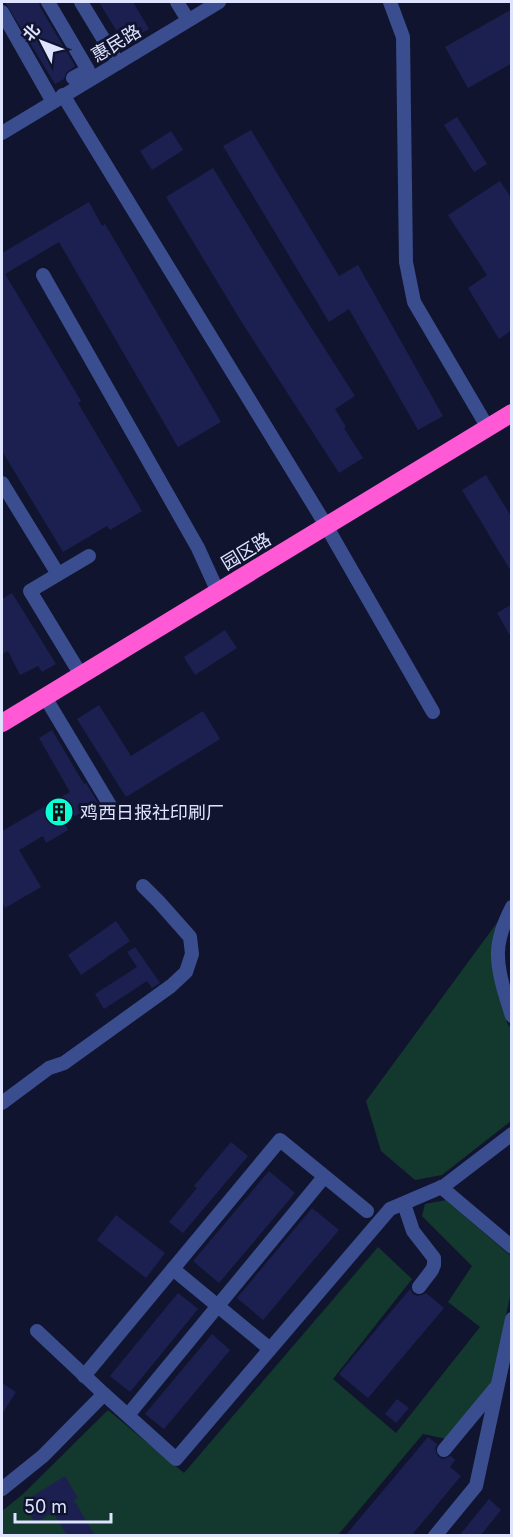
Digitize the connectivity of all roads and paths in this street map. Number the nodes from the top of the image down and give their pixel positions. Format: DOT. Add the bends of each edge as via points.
graph roads {
  1 [pos="48,2"];
  2 [pos="81,2"];
  3 [pos="177,2"];
  4 [pos="219,2"];
  5 [pos="390,2"];
  6 [pos="2,12"];
  7 [pos="188,20"];
  8 [pos="118,63"];
  9 [pos="55,97"];
  10 [pos="2,133"];
  11 [pos="43,275"];
  12 [pos="512,413"];
  13 [pos="488,428"];
  14 [pos="2,483"];
  15 [pos="327,527"];
  16 [pos="89,556"];
  17 [pos="57,574"];
  18 [pos="218,592"];
  19 [pos="81,675"];
  20 [pos="45,697"];
  21 [pos="433,712"];
  22 [pos="2,723"];
  23 [pos="111,807"];
  24 [pos="143,886"];
  25 [pos="512,908"];
  26 [pos="510,1008"];
  27 [pos="2,1103"];
  28 [pos="512,1134"];
  29 [pos="324,1177"];
  30 [pos="441,1187"];
  31 [pos="404,1204"];
  32 [pos="367,1211"];
  33 [pos="512,1247"];
  34 [pos="173,1269"];
  35 [pos="420,1287"];
  36 [pos="218,1306"];
  37 [pos="512,1319"];
  38 [pos="37,1331"];
  39 [pos="270,1349"];
  40 [pos="508,1356"];
  41 [pos="84,1376"];
  42 [pos="498,1384"];
  43 [pos="104,1394"];
  44 [pos="128,1415"];
  45 [pos="444,1450"];
  46 [pos="2,1489"];
  47 [pos="435,1536"];
  1 -- 9 [label="street" via="88,70"];
  2 -- 8 [label="street"];
  3 -- 7 [label="street"];
  4 -- 7 [label="street, 惠民路"];
  5 -- 13 [label="street" via="403,37 406,262 414,302"];
  6 -- 9 [label="street"];
  7 -- 8 [label="street, 惠民路"];
  8 -- 9 [label="street, 惠民路"];
  9 -- 10 [label="street, 惠民路"];
  9 -- 15 [label="street"];
  11 -- 18 [label="street" via="198,548"];
  12 -- 13 [label="highway, 园区路"];
  13 -- 15 [label="highway, 园区路"];
  14 -- 17 [label="street"];
  15 -- 18 [label="highway, 园区路"];
  15 -- 21 [label="street"];
  16 -- 17 [label="street"];
  17 -- 19 [label="street" via="30,591"];
  18 -- 19 [label="highway, 园区路"];
  19 -- 20 [label="highway, 园区路"];
  20 -- 22 [label="highway, 园区路"];
  20 -- 23 [label="street"];
  24 -- 27 [label="street" via="190,937 192,954 186,972 74,1056 49,1068"];
  25 -- 26 [label="street" via="499,939 497,956"];
  28 -- 30 [label="street"];
  29 -- 32 [label="street"];
  29 -- 34 [label="street" via="280,1140"];
  29 -- 36 [label="street"];
  30 -- 31 [label="street"];
  30 -- 33 [label="street"];
  31 -- 35 [label="street" via="413,1231 434,1258 432,1270"];
  31 -- 39 [label="street" via="390,1209"];
  34 -- 36 [label="street"];
  34 -- 41 [label="street"];
  36 -- 39 [label="street"];
  36 -- 44 [label="street"];
  37 -- 40 [label="street"];
  38 -- 41 [label="street"];
  39 -- 44 [label="street" via="176,1459"];
  40 -- 42 [label="street"];
  41 -- 43 [label="street"];
  42 -- 45 [label="street"];
  42 -- 47 [label="street" via="476,1486"];
  43 -- 44 [label="street"];
  43 -- 46 [label="street" via="43,1456"];
}
